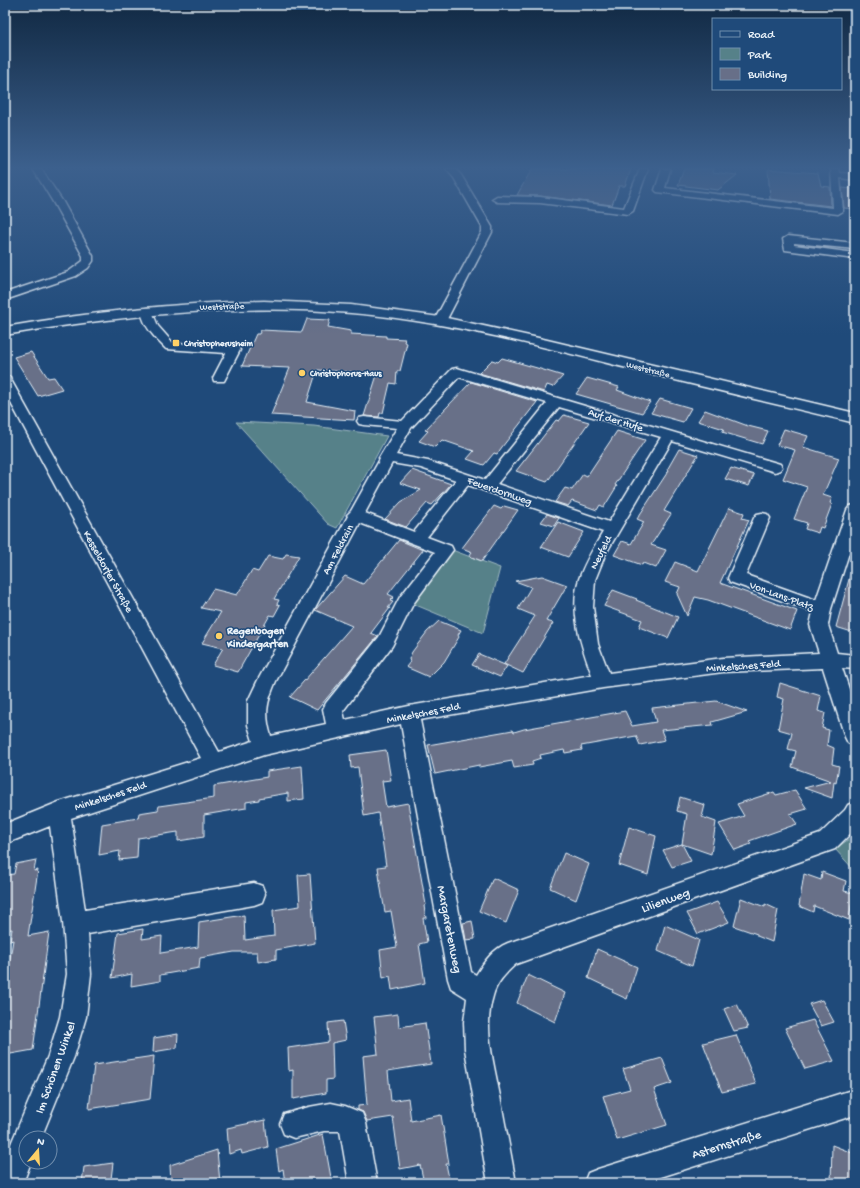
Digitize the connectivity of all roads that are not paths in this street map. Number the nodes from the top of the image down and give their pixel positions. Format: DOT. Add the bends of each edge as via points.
graph roads {
  1 [pos="70,224"];
  2 [pos="486,224"];
  3 [pos="855,246"];
  4 [pos="855,256"];
  5 [pos="5,297"];
  6 [pos="146,311"];
  7 [pos="440,321"];
  8 [pos="5,331"];
  9 [pos="457,372"];
  10 [pos="219,378"];
  11 [pos="5,380"];
  12 [pos="556,401"];
  13 [pos="855,418"];
  14 [pos="364,421"];
  15 [pos="404,426"];
  16 [pos="669,435"];
  17 [pos="386,458"];
  18 [pos="775,467"];
  19 [pos="465,479"];
  20 [pos="488,486"];
  21 [pos="855,510"];
  22 [pos="355,515"];
  23 [pos="762,518"];
  24 [pos="612,529"];
  25 [pos="417,539"];
  26 [pos="822,609"];
  27 [pos="831,660"];
  28 [pos="855,662"];
  29 [pos="603,682"];
  30 [pos="409,714"];
  31 [pos="338,730"];
  32 [pos="855,737"];
  33 [pos="264,746"];
  34 [pos="213,761"];
  35 [pos="59,812"];
  36 [pos="855,812"];
  37 [pos="5,834"];
  38 [pos="254,894"];
  39 [pos="76,922"];
  40 [pos="480,992"];
  41 [pos="855,1102"];
  42 [pos="294,1124"];
  43 [pos="31,1130"];
  44 [pos="18,1161"];
  45 [pos="9,1183"];
  46 [pos="363,1183"];
  47 [pos="502,1183"];
  48 [pos="598,1183"];
  1 -- 5 [label="street" via="88,256 84,266 72,274"];
  2 -- 7 [label="street" via="487,232"];
  3 -- 4 [label="street" via="788,239 789,248"];
  6 -- 7 [label="main road, Weststraße" via="239,306 307,306"];
  6 -- 8 [label="main road, Weststraße" via="60,321"];
  6 -- 10 [label="street" via="154,329 170,346 234,350"];
  7 -- 13 [label="main road, Weststraße" via="535,341"];
  9 -- 12 [label="street, Auf der Hufe"];
  9 -- 15 [label="street, Am Feldrain"];
  11 -- 34 [label="street, Kesseldorfer Straße"];
  12 -- 16 [label="street, Auf der Hufe"];
  12 -- 20 [label="street"];
  14 -- 15 [label="street"];
  15 -- 17 [label="street, Am Feldrain"];
  16 -- 18 [label="street, Auf der Hufe"];
  16 -- 24 [label="street, Neufeld"];
  17 -- 19 [label="street, Feuerdornweg" via="423,464"];
  17 -- 22 [label="street, Am Feldrain"];
  19 -- 20 [label="street, Feuerdornweg"];
  19 -- 25 [label="street"];
  20 -- 24 [label="street, Feuerdornweg"];
  21 -- 26 [label="street"];
  22 -- 25 [label="street"];
  22 -- 33 [label="street, Am Feldrain" via="258,700 258,725"];
  23 -- 26 [label="street, Von-Lans-Platz" via="736,578"];
  24 -- 29 [label="street, Neufeld" via="596,555 584,607 589,644"];
  25 -- 31 [label="street" via="445,550 406,601 386,641 333,709"];
  26 -- 27 [label="street" via="819,625"];
  27 -- 28 [label="street, Minkelsches Feld"];
  27 -- 29 [label="street, Minkelsches Feld" via="724,665"];
  27 -- 32 [label="street"];
  29 -- 30 [label="street, Minkelsches Feld"];
  30 -- 31 [label="street, Minkelsches Feld"];
  30 -- 40 [label="street, Margaretenweg" via="460,979"];
  31 -- 33 [label="street, Minkelsches Feld"];
  33 -- 34 [label="street, Minkelsches Feld"];
  34 -- 35 [label="street, Minkelsches Feld"];
  35 -- 37 [label="street, Minkelsches Feld"];
  35 -- 39 [label="street, Im Schönen Winkel"];
  36 -- 40 [label="street, Lilienweg" via="827,842 508,955 496,965"];
  38 -- 39 [label="street" via="89,922"];
  39 -- 43 [label="street, Im Schönen Winkel" via="79,974 73,1017"];
  40 -- 47 [label="street" via="476,1027 478,1049"];
  41 -- 48 [label="street, Asternstraße"];
  42 -- 46 [label="street" via="327,1117 345,1118 352,1123"];
  44 -- 45 [label="street, Im Schönen Winkel"];
}
